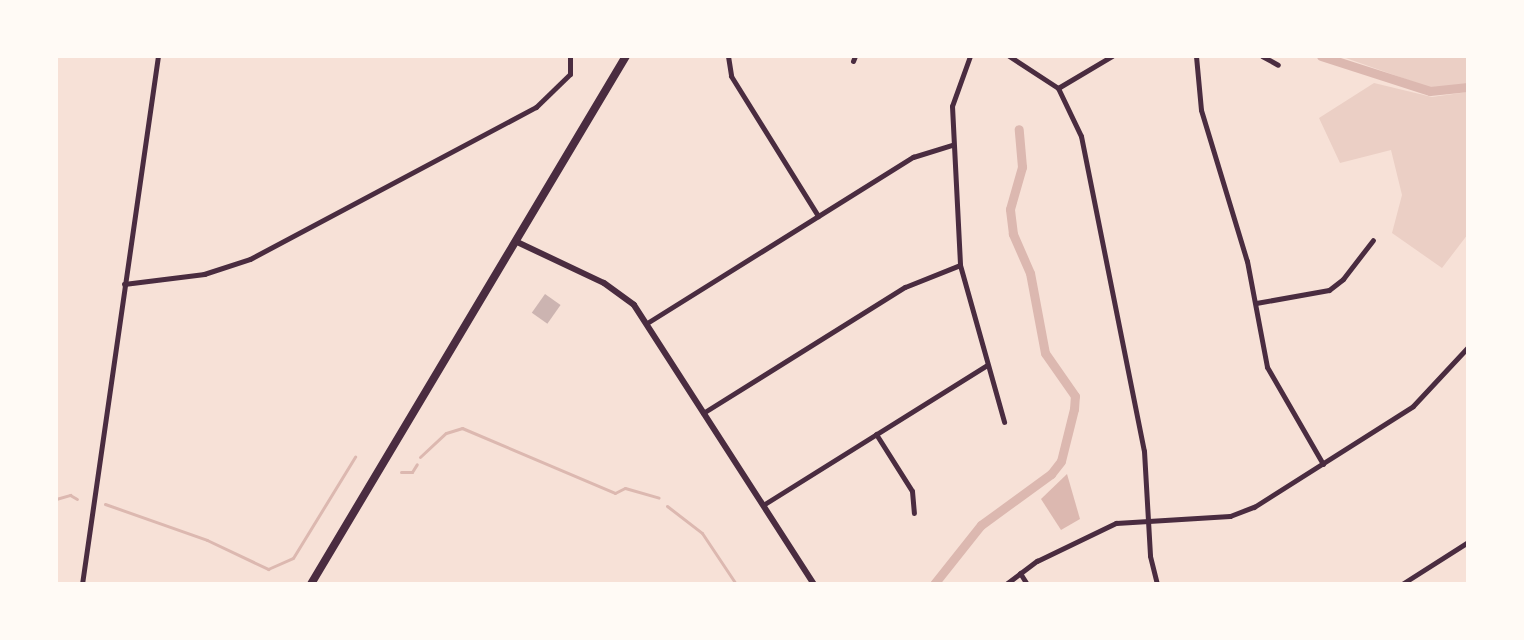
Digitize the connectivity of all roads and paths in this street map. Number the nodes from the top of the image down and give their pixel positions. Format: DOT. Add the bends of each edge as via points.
graph roads {
  1 [pos="158,56"];
  2 [pos="626,56"];
  3 [pos="970,56"];
  4 [pos="1009,56"];
  5 [pos="1112,56"];
  6 [pos="1196,56"];
  7 [pos="1262,56"];
  8 [pos="727,58"];
  9 [pos="572,59"];
  10 [pos="1278,65"];
  11 [pos="1058,88"];
  12 [pos="952,145"];
  13 [pos="818,216"];
  14 [pos="1373,240"];
  15 [pos="514,241"];
  16 [pos="960,265"];
  17 [pos="124,284"];
  18 [pos="1256,303"];
  19 [pos="647,323"];
  20 [pos="1468,347"];
  21 [pos="987,365"];
  22 [pos="702,414"];
  23 [pos="1004,422"];
  24 [pos="876,434"];
  25 [pos="1323,464"];
  26 [pos="763,505"];
  27 [pos="914,513"];
  28 [pos="1147,519"];
  29 [pos="1468,542"];
  30 [pos="1020,573"];
  31 [pos="82,584"];
  32 [pos="311,584"];
  33 [pos="814,584"];
  34 [pos="1006,584"];
  35 [pos="1027,584"];
  36 [pos="1157,584"];
  37 [pos="1402,584"];
  1 -- 17 [label="street"];
  2 -- 15 [label="main road"];
  3 -- 12 [label="street" via="952,106"];
  4 -- 11 [label="street"];
  5 -- 11 [label="street"];
  6 -- 18 [label="street" via="1201,110"];
  7 -- 10 [label="street"];
  8 -- 13 [label="street"];
  9 -- 17 [label="street" via="560,86 524,115 250,259 204,274"];
  11 -- 28 [label="street" via="1081,136 1144,451"];
  12 -- 13 [label="street" via="924,152"];
  12 -- 16 [label="street"];
  13 -- 19 [label="street"];
  14 -- 18 [label="street" via="1329,290"];
  15 -- 19 [label="street" via="621,293"];
  15 -- 32 [label="main road"];
  16 -- 21 [label="street"];
  16 -- 22 [label="street" via="905,287"];
  17 -- 31 [label="street"];
  18 -- 25 [label="street" via="1267,367"];
  19 -- 22 [label="street"];
  20 -- 25 [label="street" via="1413,406"];
  21 -- 23 [label="street"];
  21 -- 24 [label="street"];
  22 -- 26 [label="street"];
  24 -- 26 [label="street"];
  24 -- 27 [label="street" via="912,491"];
  25 -- 28 [label="street" via="1230,516"];
  26 -- 33 [label="street"];
  28 -- 30 [label="street" via="1088,533"];
  28 -- 36 [label="street"];
  29 -- 37 [label="street"];
  30 -- 34 [label="street"];
  30 -- 35 [label="street"];
}
